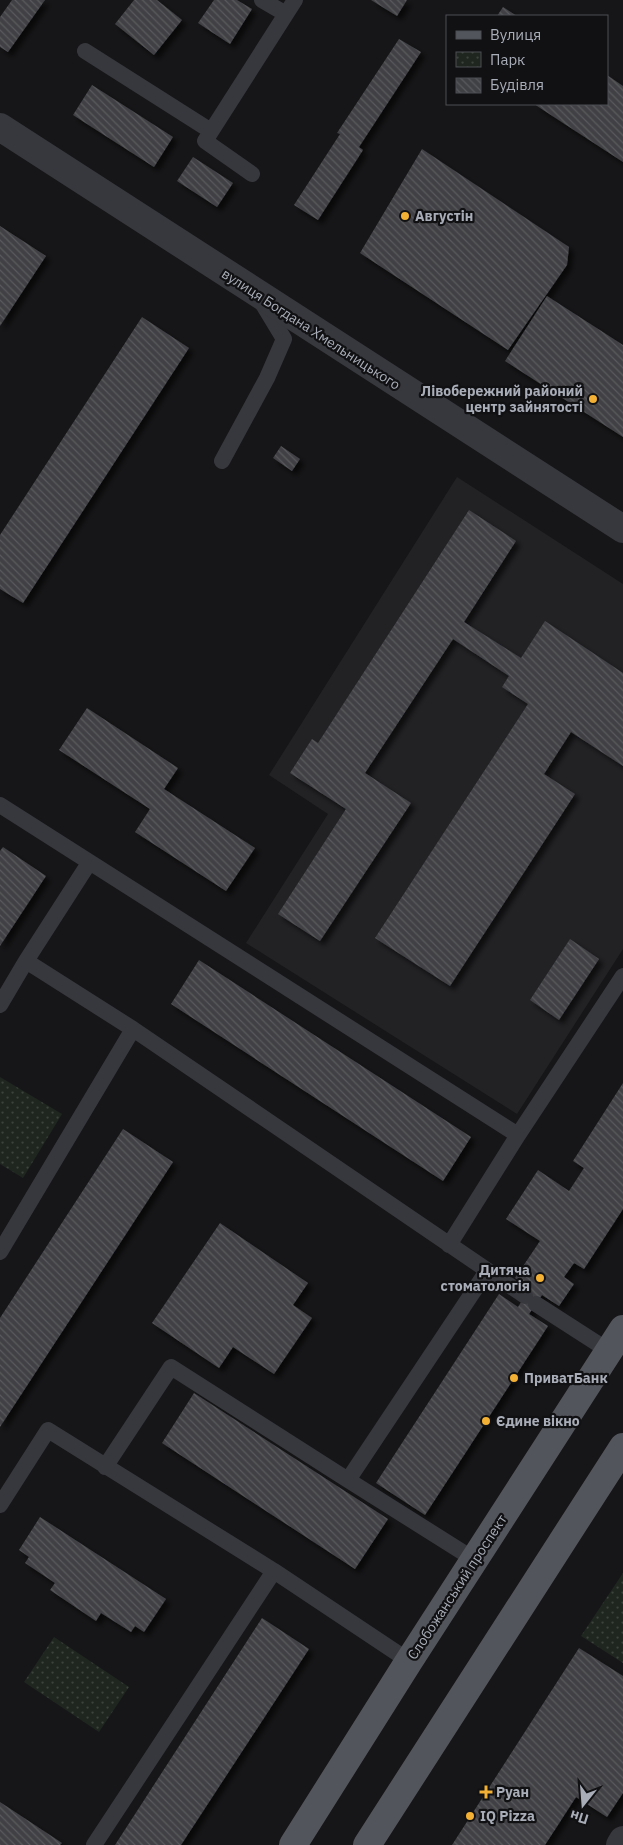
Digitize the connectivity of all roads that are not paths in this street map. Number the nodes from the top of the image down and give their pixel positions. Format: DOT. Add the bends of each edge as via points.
graph roads {
  1 [pos="262,0"];
  2 [pos="295,0"];
  3 [pos="286,14"];
  4 [pos="85,51"];
  5 [pos="0,127"];
  6 [pos="211,131"];
  7 [pos="252,174"];
  8 [pos="256,293"];
  9 [pos="222,461"];
  10 [pos="623,529"];
  11 [pos="0,805"];
  12 [pos="89,863"];
  13 [pos="26,961"];
  14 [pos="623,976"];
  15 [pos="0,1005"];
  16 [pos="133,1029"];
  17 [pos="518,1135"];
  18 [pos="449,1244"];
  19 [pos="0,1252"];
  20 [pos="487,1271"];
  21 [pos="616,1340"];
  22 [pos="623,1447"];
  23 [pos="106,1467"];
  24 [pos="348,1480"];
  25 [pos="0,1504"];
  26 [pos="475,1560"];
  27 [pos="274,1571"];
  28 [pos="409,1660"];
  29 [pos="623,1840"];
  30 [pos="94,1845"];
  31 [pos="293,1845"];
  32 [pos="367,1845"];
  33 [pos="620,1845"];
  1 -- 3 [label="lane"];
  2 -- 3 [label="lane"];
  3 -- 6 [label="lane"];
  4 -- 6 [label="lane"];
  5 -- 8 [label="street, вулиця Богдана Хмельницького"];
  6 -- 7 [label="lane" via="205,142"];
  8 -- 9 [label="lane" via="284,339 267,378"];
  8 -- 10 [label="street, вулиця Богдана Хмельницького"];
  11 -- 12 [label="lane"];
  12 -- 13 [label="lane"];
  12 -- 17 [label="lane"];
  13 -- 15 [label="lane"];
  13 -- 16 [label="lane"];
  14 -- 17 [label="lane"];
  16 -- 18 [label="lane"];
  16 -- 19 [label="lane"];
  17 -- 18 [label="lane"];
  18 -- 20 [label="lane"];
  20 -- 21 [label="lane" via="531,1300"];
  20 -- 24 [label="lane"];
  21 -- 26 [label="main road, Слобожанський проспект"];
  22 -- 32 [label="main road"];
  23 -- 24 [label="lane" via="171,1366"];
  23 -- 25 [label="lane" via="48,1430"];
  23 -- 27 [label="lane"];
  24 -- 26 [label="lane"];
  26 -- 28 [label="main road, Слобожанський проспект"];
  27 -- 28 [label="lane"];
  27 -- 30 [label="lane"];
  28 -- 31 [label="main road, Слобожанський проспект"];
  29 -- 33 [label="street"];
}
